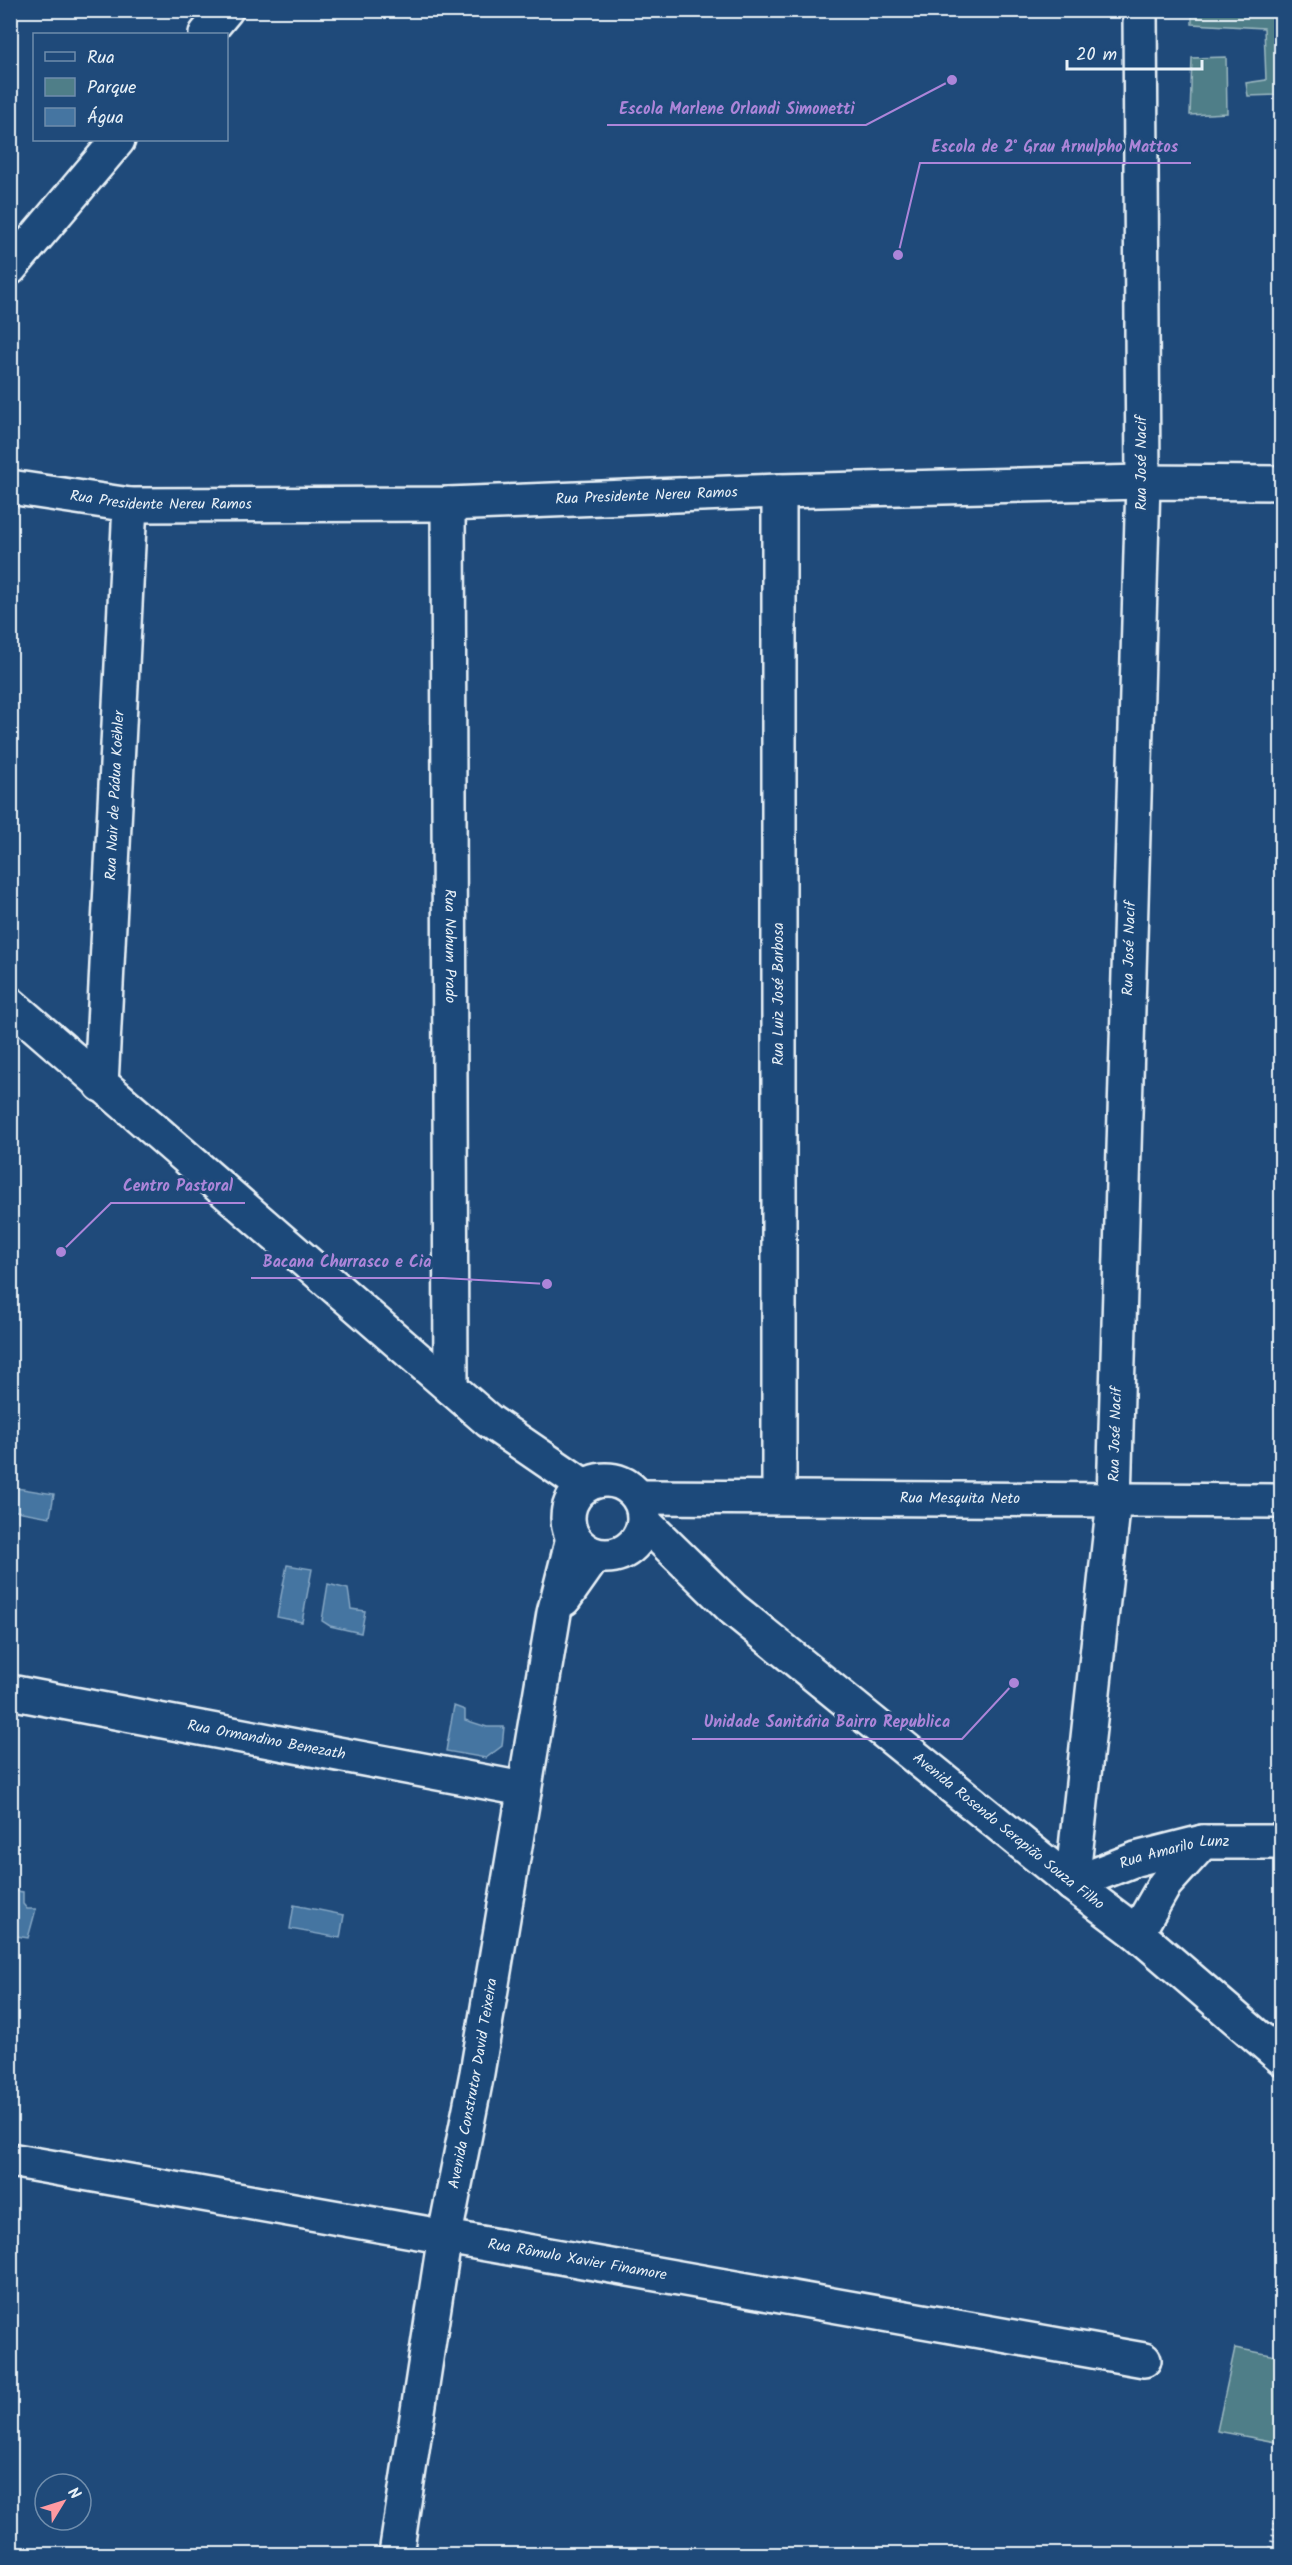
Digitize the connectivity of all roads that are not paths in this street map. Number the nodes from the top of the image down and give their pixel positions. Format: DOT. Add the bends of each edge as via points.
graph roads {
  1 [pos="226,10"];
  2 [pos="1140,10"];
  3 [pos="207,33"];
  4 [pos="117,141"];
  5 [pos="10,268"];
  6 [pos="1143,482"];
  7 [pos="1281,483"];
  8 [pos="10,487"];
  9 [pos="779,491"];
  10 [pos="448,504"];
  11 [pos="130,505"];
  12 [pos="10,1004"];
  13 [pos="10,1037"];
  14 [pos="101,1085"];
  15 [pos="451,1388"];
  16 [pos="779,1497"];
  17 [pos="1114,1500"];
  18 [pos="1281,1501"];
  19 [pos="639,1522"];
  20 [pos="580,1523"];
  21 [pos="10,1692"];
  22 [pos="523,1789"];
  23 [pos="1203,1842"];
  24 [pos="1281,1842"];
  25 [pos="1072,1884"];
  26 [pos="1137,1934"];
  27 [pos="1281,2058"];
  28 [pos="10,2160"];
  29 [pos="445,2235"];
  30 [pos="1144,2360"];
  31 [pos="396,2554"];
  1 -- 3 [label="street"];
  2 -- 6 [label="street, Rua José Nacif"];
  4 -- 5 [label="street"];
  6 -- 7 [label="street, Rua Presidente Nereu Ramos"];
  6 -- 9 [label="street, Rua Presidente Nereu Ramos"];
  6 -- 17 [label="street, Rua José Nacif"];
  8 -- 11 [label="street, Rua Presidente Nereu Ramos"];
  9 -- 10 [label="street, Rua Presidente Nereu Ramos"];
  9 -- 16 [label="street, Rua Luiz José Barbosa"];
  10 -- 11 [label="street, Rua Presidente Nereu Ramos"];
  10 -- 15 [label="street, Rua Nahum Prado"];
  11 -- 14 [label="street, Rua Nair de Pádua Koëhler"];
  12 -- 14 [label="street"];
  13 -- 14 [label="street"];
  14 -- 15 [label="street"];
  15 -- 20 [label="street" via="489,1421"];
  16 -- 17 [label="street, Rua Mesquita Neto"];
  16 -- 19 [label="street, Rua Mesquita Neto"];
  17 -- 18 [label="street, Rua Mesquita Neto"];
  17 -- 25 [label="street, Rua José Nacif"];
  19 -- 20 [label="street" via="621,1553 608,1557"];
  19 -- 20 [label="street, Avenida Rosendo Serapião Souza Filho" via="619,1482 608,1479"];
  19 -- 25 [label="street, Avenida Rosendo Serapião Souza Filho" via="733,1609"];
  20 -- 22 [label="street, Avenida Construtor David Teixeira" via="555,1613"];
  21 -- 22 [label="street, Rua Ormandino Benezath"];
  22 -- 29 [label="street, Avenida Construtor David Teixeira" via="477,2073"];
  23 -- 24 [label="street, Rua Amarilo Lunz"];
  23 -- 25 [label="street, Rua Amarilo Lunz" via="1136,1859"];
  23 -- 26 [label="street" via="1165,1884"];
  25 -- 26 [label="street, Avenida Rosendo Serapião Souza Filho"];
  26 -- 27 [label="street, Avenida Rosendo Serapião Souza Filho"];
  28 -- 29 [label="street, Rua Rômulo Xavier Finamore"];
  29 -- 30 [label="street, Rua Rômulo Xavier Finamore"];
  29 -- 31 [label="street, Avenida Construtor David Teixeira"];
}
